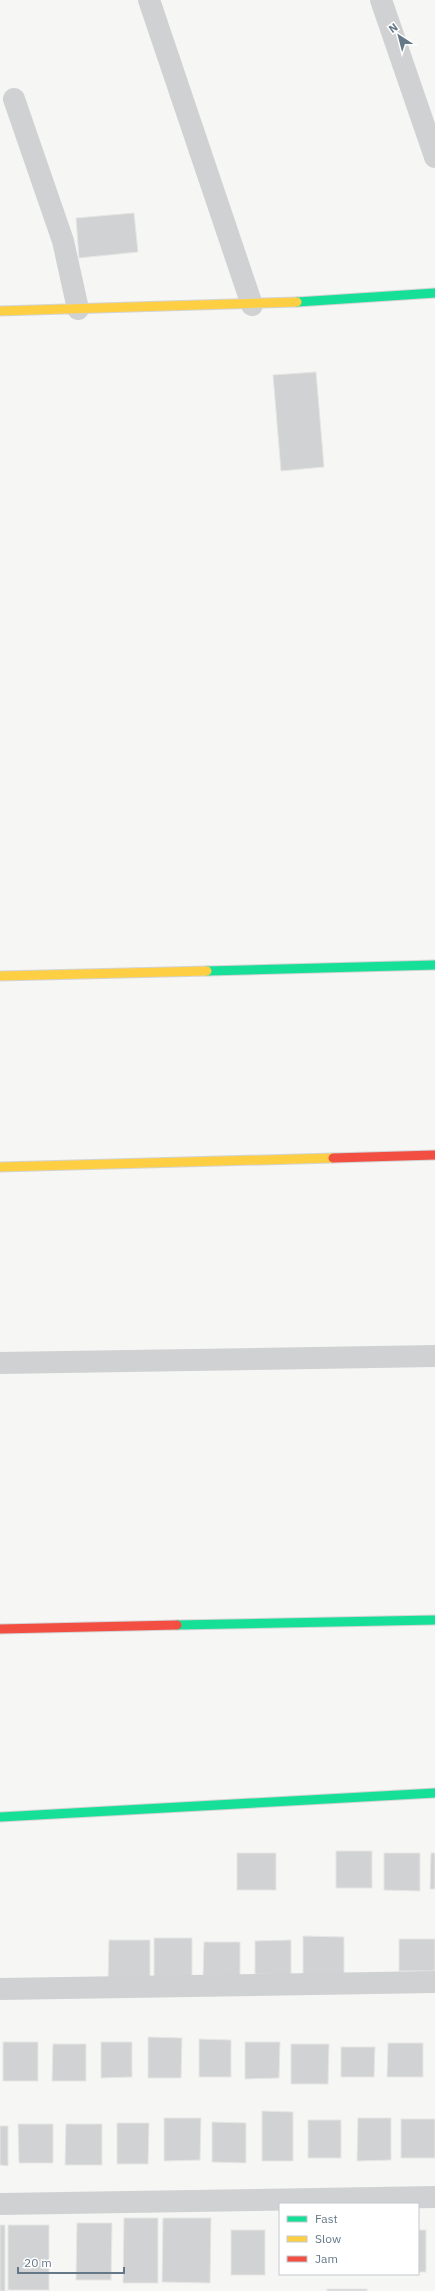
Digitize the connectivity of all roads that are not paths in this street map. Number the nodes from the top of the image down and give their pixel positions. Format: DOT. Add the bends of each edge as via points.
graph roads {
  1 [pos="149,0"];
  2 [pos="380,0"];
  3 [pos="14,99"];
  4 [pos="435,158"];
  5 [pos="435,293"];
  6 [pos="252,304"];
  7 [pos="78,309"];
  8 [pos="0,311"];
  9 [pos="435,965"];
  10 [pos="0,976"];
  11 [pos="435,1155"];
  12 [pos="0,1166"];
  13 [pos="435,1356"];
  14 [pos="0,1363"];
  15 [pos="435,1620"];
  16 [pos="0,1629"];
  17 [pos="435,1793"];
  18 [pos="0,1817"];
  19 [pos="435,1982"];
  20 [pos="0,1989"];
  21 [pos="435,2197"];
  22 [pos="0,2204"];
  1 -- 6 [label="street"];
  2 -- 4 [label="street"];
  3 -- 7 [label="street" via="63,241"];
  5 -- 6 [label="street"];
  6 -- 7 [label="street"];
  7 -- 8 [label="street"];
  9 -- 10 [label="street"];
  11 -- 12 [label="street"];
  13 -- 14 [label="street"];
  15 -- 16 [label="street"];
  17 -- 18 [label="street"];
  19 -- 20 [label="street"];
  21 -- 22 [label="street"];
}
